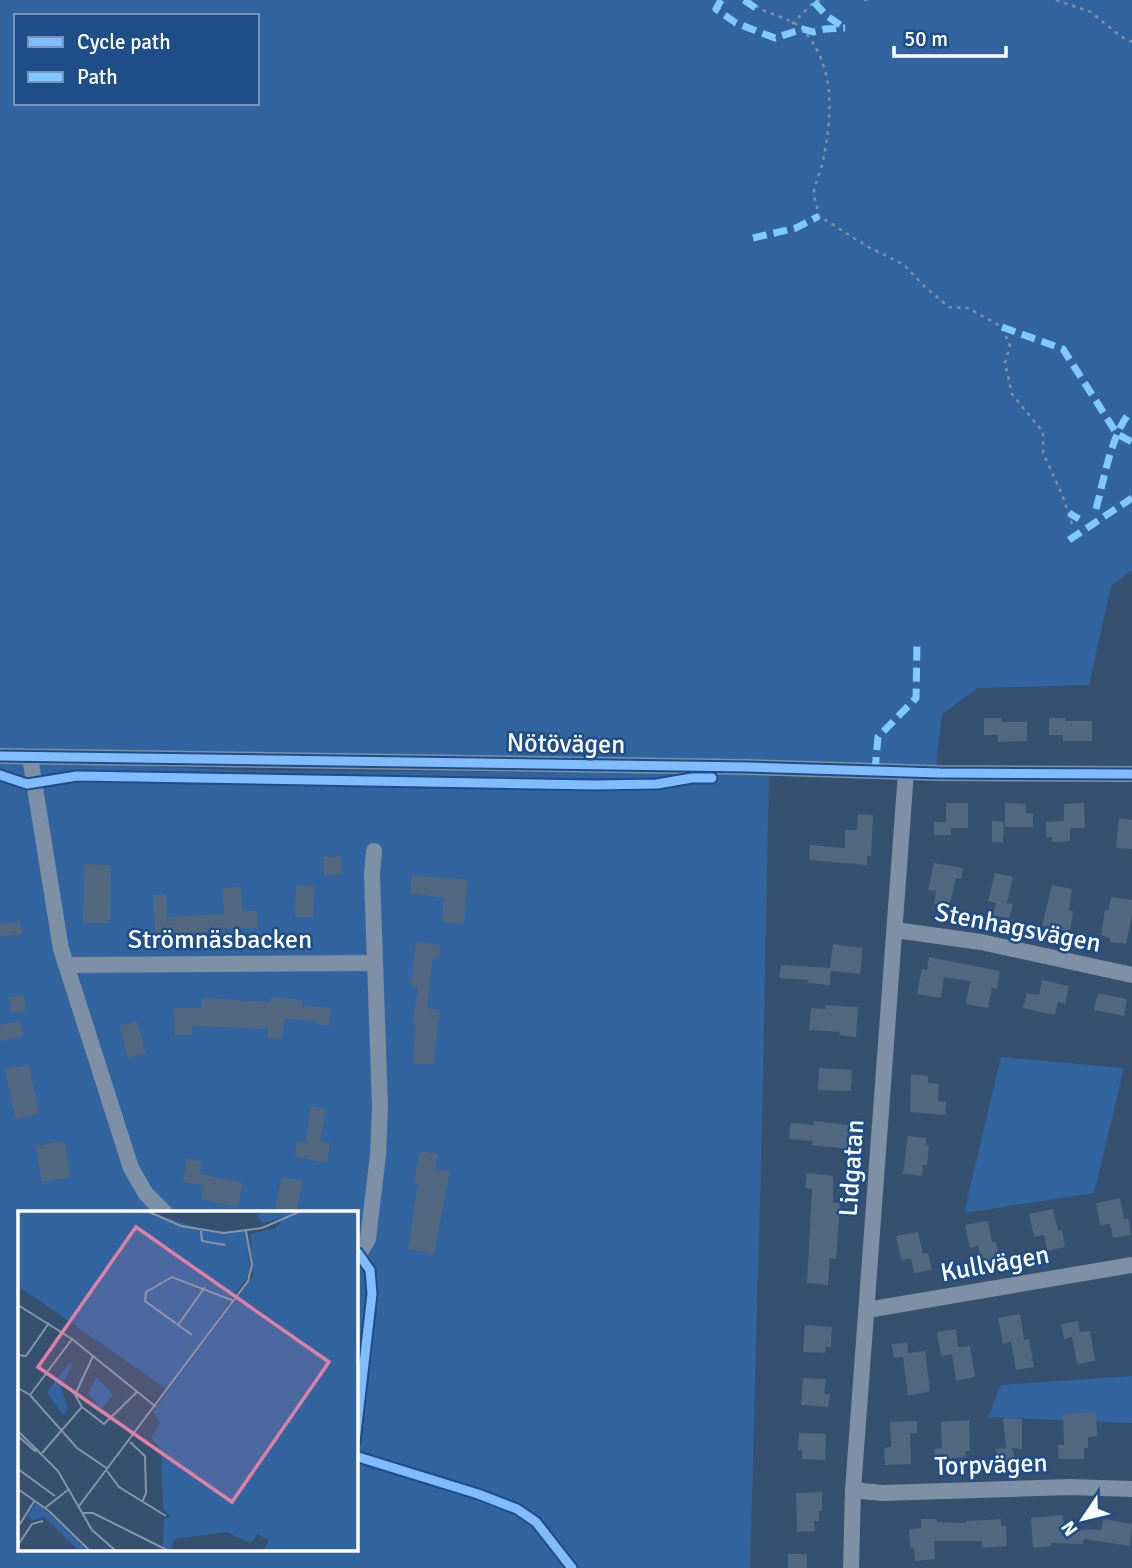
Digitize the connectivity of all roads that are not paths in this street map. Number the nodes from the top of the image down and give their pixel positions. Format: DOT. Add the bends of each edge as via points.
graph roads {
  1 [pos="0,756"];
  2 [pos="30,757"];
  3 [pos="906,772"];
  4 [pos="1132,774"];
  5 [pos="374,851"];
  6 [pos="895,930"];
  7 [pos="374,963"];
  8 [pos="66,965"];
  9 [pos="1132,975"];
  10 [pos="163,1211"];
  11 [pos="357,1253"];
  12 [pos="1132,1265"];
  13 [pos="867,1310"];
  14 [pos="1132,1489"];
  15 [pos="853,1490"];
  16 [pos="851,1568"];
  1 -- 2 [label="street, Nötövägen"];
  2 -- 3 [label="street, Nötövägen"];
  2 -- 8 [label="street" via="56,928"];
  3 -- 4 [label="street, Nötövägen"];
  3 -- 6 [label="street, Lidgatan"];
  5 -- 7 [label="street"];
  6 -- 9 [label="street, Stenhagsvägen"];
  6 -- 13 [label="street, Lidgatan"];
  7 -- 8 [label="street, Strömnäsbacken"];
  7 -- 11 [label="street" via="378,1155 368,1239"];
  8 -- 10 [label="street" via="131,1168"];
  12 -- 13 [label="street, Kullvägen"];
  13 -- 15 [label="street, Lidgatan"];
  14 -- 15 [label="street, Torpvägen"];
  15 -- 16 [label="street, Lidgatan"];
}
